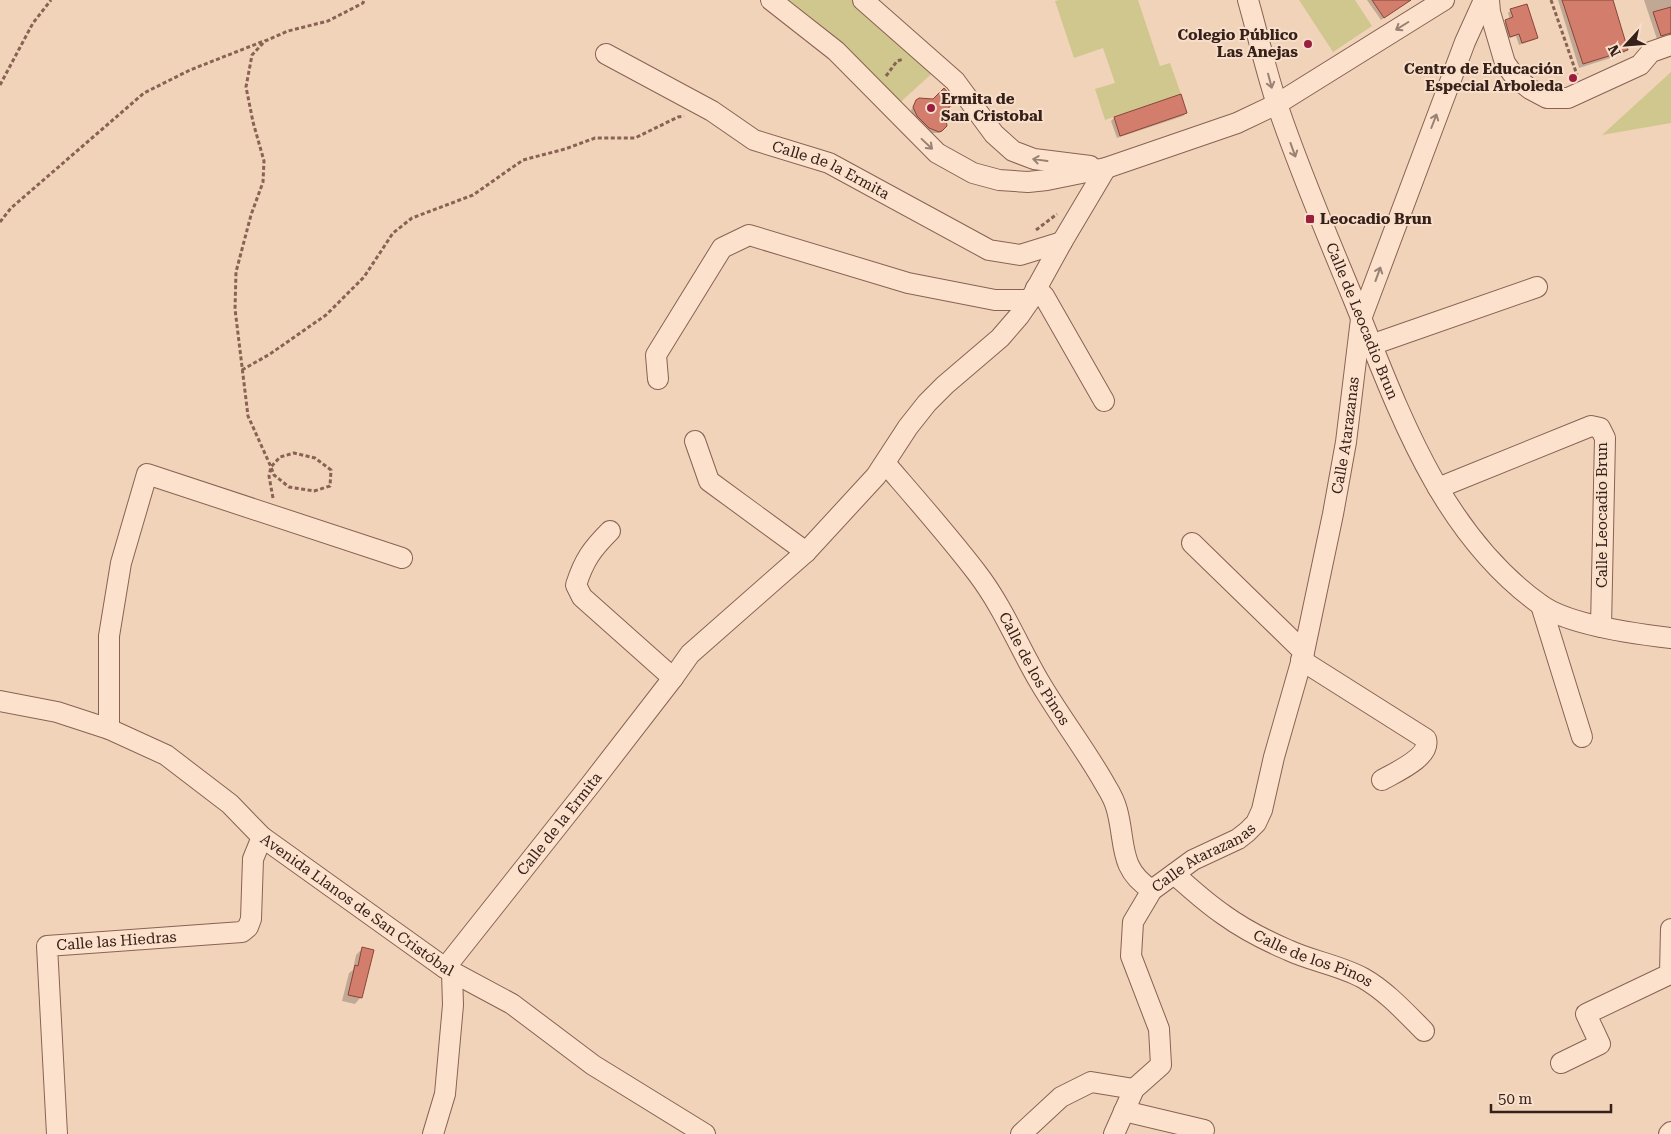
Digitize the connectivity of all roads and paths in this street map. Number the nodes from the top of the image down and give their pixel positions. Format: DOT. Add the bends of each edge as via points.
graph roads {
  1 [pos="51,0"];
  2 [pos="368,0"];
  3 [pos="771,0"];
  4 [pos="863,0"];
  5 [pos="1248,0"];
  6 [pos="1444,0"];
  7 [pos="1551,0"];
  8 [pos="363,2"];
  9 [pos="1483,2"];
  10 [pos="265,41"];
  11 [pos="1671,45"];
  12 [pos="606,54"];
  13 [pos="924,54"];
  14 [pos="0,85"];
  15 [pos="1582,91"];
  16 [pos="1277,104"];
  17 [pos="894,108"];
  18 [pos="712,111"];
  19 [pos="1106,168"];
  20 [pos="1063,208"];
  21 [pos="0,222"];
  22 [pos="1030,235"];
  23 [pos="1062,242"];
  24 [pos="1537,287"];
  25 [pos="1033,294"];
  26 [pos="1361,320"];
  27 [pos="1371,345"];
  28 [pos="242,370"];
  29 [pos="658,379"];
  30 [pos="1104,401"];
  31 [pos="695,441"];
  32 [pos="885,462"];
  33 [pos="271,467"];
  34 [pos="1438,488"];
  35 [pos="269,514"];
  36 [pos="610,531"];
  37 [pos="1192,543"];
  38 [pos="806,552"];
  39 [pos="402,558"];
  40 [pos="1541,605"];
  41 [pos="1602,626"];
  42 [pos="1671,638"];
  43 [pos="1302,656"];
  44 [pos="673,678"];
  45 [pos="0,701"];
  46 [pos="109,729"];
  47 [pos="1582,737"];
  48 [pos="1382,780"];
  49 [pos="262,837"];
  50 [pos="1174,874"];
  51 [pos="1152,890"];
  52 [pos="1671,928"];
  53 [pos="449,970"];
  54 [pos="1424,1030"];
  55 [pos="1562,1063"];
  56 [pos="1134,1088"];
  57 [pos="1124,1111"];
  58 [pos="1204,1130"];
  59 [pos="57,1134"];
  60 [pos="432,1134"];
  61 [pos="706,1134"];
  62 [pos="1021,1134"];
  63 [pos="1114,1134"];
  1 -- 14 [label="path" via="33,24"];
  2 -- 8 [label="path"];
  3 -- 17 [label="street" via="836,51"];
  4 -- 13 [label="street"];
  5 -- 16 [label="street, Calle de Leocadio Brun, one-way"];
  6 -- 16 [label="street, one-way"];
  7 -- 15 [label="path"];
  8 -- 10 [label="path" via="328,21 288,31"];
  9 -- 15 [label="street" via="1490,12 1505,63 1515,77 1547,98 1568,98"];
  26 -- 9 [label="street, Calle Atarazanas, one-way" via="1464,42"];
  10 -- 21 [label="path" via="190,70 144,93 11,208"];
  10 -- 28 [label="path" via="252,56 246,88 264,161 264,182 250,215 236,272 235,309"];
  11 -- 15 [label="street" via="1651,52 1640,65"];
  12 -- 18 [label="street, Calle de la Ermita"];
  13 -- 17 [label="path" via="897,61 886,76"];
  19 -- 13 [label="street, one-way" via="1034,159 1013,151 994,134 955,81"];
  16 -- 19 [label="street" via="1237,123"];
  16 -- 26 [label="street, Calle de Leocadio Brun, one-way"];
  17 -- 19 [label="street, one-way" via="937,153 980,174 1028,182"];
  18 -- 23 [label="street, Calle de la Ermita" via="754,140 829,163 989,250 1020,255"];
  18 -- 28 [label="path" via="678,117 634,138 595,138 523,160 473,195 412,218 393,233 364,277 326,315"];
  19 -- 23 [label="street, Calle de la Ermita"];
  20 -- 22 [label="path"];
  23 -- 25 [label="street, Calle de la Ermita"];
  24 -- 27 [label="street"];
  25 -- 29 [label="street" via="995,300 908,283 750,235 722,248 656,354"];
  25 -- 30 [label="street" via="1044,296"];
  25 -- 32 [label="street, Calle de la Ermita" via="1000,338 927,403"];
  26 -- 27 [label="street, Calle de Leocadio Brun"];
  26 -- 43 [label="street, Calle Atarazanas" via="1346,442"];
  27 -- 34 [label="street, Calle de Leocadio Brun" via="1409,436"];
  28 -- 33 [label="path" via="248,416"];
  31 -- 38 [label="street" via="710,481"];
  32 -- 38 [label="street, Calle de la Ermita" via="868,486"];
  32 -- 51 [label="street, Calle de los Pinos" via="994,597 1038,680 1106,786 1117,810 1129,867"];
  33 -- 33 [label="path" via="274,475 289,487 314,491 330,486 330,470 314,458 294,453 280,457"];
  33 -- 35 [label="path" via="269,476 274,499"];
  34 -- 40 [label="street, Calle de Leocadio Brun" via="1494,566"];
  34 -- 41 [label="street, Calle Leocadio Brun" via="1591,426 1600,428 1604,438"];
  35 -- 39 [label="street"];
  35 -- 46 [label="street" via="146,474 121,563 109,636"];
  36 -- 44 [label="street" via="592,550 576,585 582,597"];
  37 -- 43 [label="street"];
  38 -- 44 [label="street, Calle de la Ermita" via="690,654"];
  40 -- 41 [label="street, Calle de Leocadio Brun" via="1558,614"];
  40 -- 47 [label="street"];
  41 -- 42 [label="street, Calle de Leocadio Brun"];
  43 -- 48 [label="street" via="1426,739 1420,757"];
  43 -- 50 [label="street, Calle Atarazanas" via="1266,797 1256,823 1238,839 1193,860"];
  44 -- 53 [label="street, Calle de la Ermita"];
  45 -- 46 [label="street, Avenida Llanos de San Cristóbal" via="57,712"];
  46 -- 49 [label="street, Avenida Llanos de San Cristóbal" via="166,755 230,804"];
  49 -- 53 [label="street, Avenida Llanos de San Cristóbal"];
  49 -- 59 [label="street, Calle las Hiedras" via="253,859 251,919 242,932 46,946"];
  50 -- 51 [label="street, Calle Atarazanas"];
  50 -- 54 [label="street, Calle de los Pinos" via="1226,916 1250,930 1289,951 1363,978"];
  51 -- 56 [label="street, Calle Atarazanas" via="1133,922 1131,956 1159,1029 1161,1065"];
  52 -- 55 [label="street" via="1670,974 1586,1014 1600,1044"];
  53 -- 60 [label="street" via="454,1005 445,1094"];
  53 -- 61 [label="street, Avenida Llanos de San Cristóbal" via="512,1004 593,1065"];
  56 -- 57 [label="street"];
  56 -- 62 [label="street" via="1092,1082 1061,1097"];
  57 -- 58 [label="street"];
  57 -- 63 [label="street"];
}
